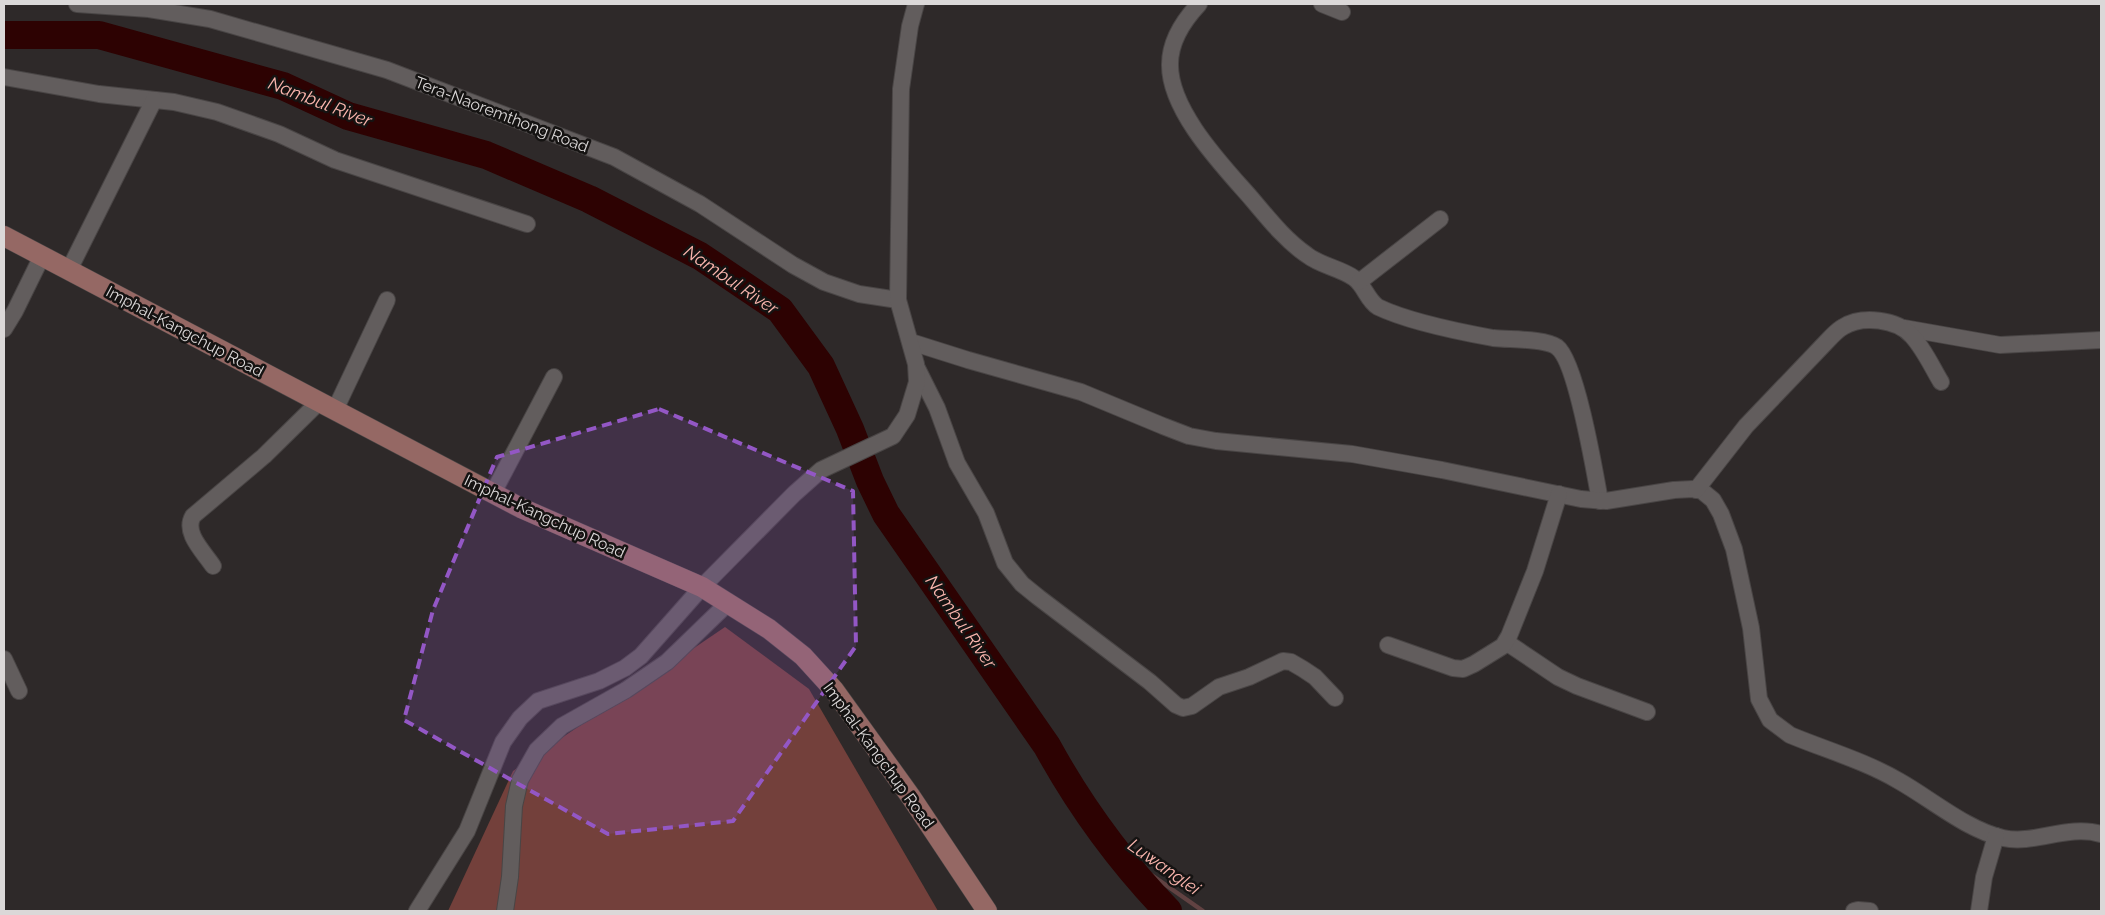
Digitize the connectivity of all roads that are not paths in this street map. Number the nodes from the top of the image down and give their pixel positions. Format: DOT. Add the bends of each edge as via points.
graph roads {
  1 [pos="76,4"];
  2 [pos="916,4"];
  3 [pos="1199,4"];
  4 [pos="1322,4"];
  5 [pos="1342,12"];
  6 [pos="4,77"];
  7 [pos="154,100"];
  8 [pos="1440,218"];
  9 [pos="527,224"];
  10 [pos="4,236"];
  11 [pos="42,256"];
  12 [pos="69,270"];
  13 [pos="1359,282"];
  14 [pos="387,300"];
  15 [pos="898,300"];
  16 [pos="1904,328"];
  17 [pos="4,329"];
  18 [pos="2101,340"];
  19 [pos="911,342"];
  20 [pos="916,367"];
  21 [pos="554,377"];
  22 [pos="1941,382"];
  23 [pos="327,406"];
  24 [pos="1696,490"];
  25 [pos="493,493"];
  26 [pos="1559,494"];
  27 [pos="1600,500"];
  28 [pos="213,566"];
  29 [pos="702,587"];
  30 [pos="728,603"];
  31 [pos="1506,642"];
  32 [pos="1388,645"];
  33 [pos="4,658"];
  34 [pos="19,691"];
  35 [pos="1335,698"];
  36 [pos="1647,712"];
  37 [pos="2101,834"];
  38 [pos="1996,836"];
  39 [pos="417,911"];
  40 [pos="505,911"];
  41 [pos="987,911"];
  42 [pos="1854,911"];
  43 [pos="1870,911"];
  44 [pos="1979,911"];
  1 -- 15 [label="street, Tera-Naoremthong Road" via="149,9 210,19 387,70 614,157 700,204 824,282 859,294"];
  2 -- 15 [label="street" via="901,89"];
  3 -- 13 [label="street" via="1172,45 1173,85 1183,110 1203,142 1282,234 1308,256"];
  4 -- 5 [label="street"];
  6 -- 7 [label="street"];
  7 -- 9 [label="street" via="183,104 242,120 335,160"];
  7 -- 12 [label="street"];
  8 -- 13 [label="street"];
  10 -- 11 [label="main road, Imphal-Kangchup Road"];
  11 -- 12 [label="main road, Imphal-Kangchup Road"];
  11 -- 17 [label="street"];
  12 -- 23 [label="main road, Imphal-Kangchup Road"];
  13 -- 27 [label="street" via="1373,304 1384,310 1486,337 1557,347 1566,360 1581,410"];
  14 -- 23 [label="street"];
  15 -- 19 [label="street" via="903,325"];
  16 -- 18 [label="street" via="2000,345"];
  16 -- 22 [label="street" via="1920,346"];
  16 -- 24 [label="street" via="1869,320 1843,327 1746,426"];
  19 -- 20 [label="street"];
  19 -- 26 [label="street" via="1081,392 1189,436 1235,444 1352,454"];
  20 -- 29 [label="street" via="913,400 893,436 821,470"];
  20 -- 35 [label="street" via="937,408 957,463 986,513 1006,563 1022,584 1038,597 1183,708 1192,706 1219,687 1283,661 1304,669"];
  21 -- 25 [label="street"];
  23 -- 25 [label="main road, Imphal-Kangchup Road"];
  23 -- 28 [label="street" via="193,516 190,522 192,535"];
  24 -- 27 [label="street"];
  24 -- 38 [label="street" via="1713,500 1729,533 1751,628 1759,699 1770,720 1790,735 1898,780"];
  25 -- 29 [label="main road, Imphal-Kangchup Road" via="604,546"];
  26 -- 27 [label="street"];
  26 -- 31 [label="street" via="1535,571"];
  29 -- 30 [label="main road, Imphal-Kangchup Road"];
  29 -- 39 [label="street" via="647,650 625,668 584,687 545,697 530,706 504,742 466,831"];
  30 -- 40 [label="street" via="667,662 626,690 562,726 536,750 520,780 514,806"];
  30 -- 41 [label="main road, Imphal-Kangchup Road" via="803,656 834,690"];
  31 -- 32 [label="street" via="1474,664 1458,669"];
  31 -- 36 [label="street" via="1558,677"];
  33 -- 34 [label="street"];
  37 -- 38 [label="street" via="2069,831 2012,840"];
  38 -- 44 [label="street" via="1984,877"];
  42 -- 43 [label="street"];
}
